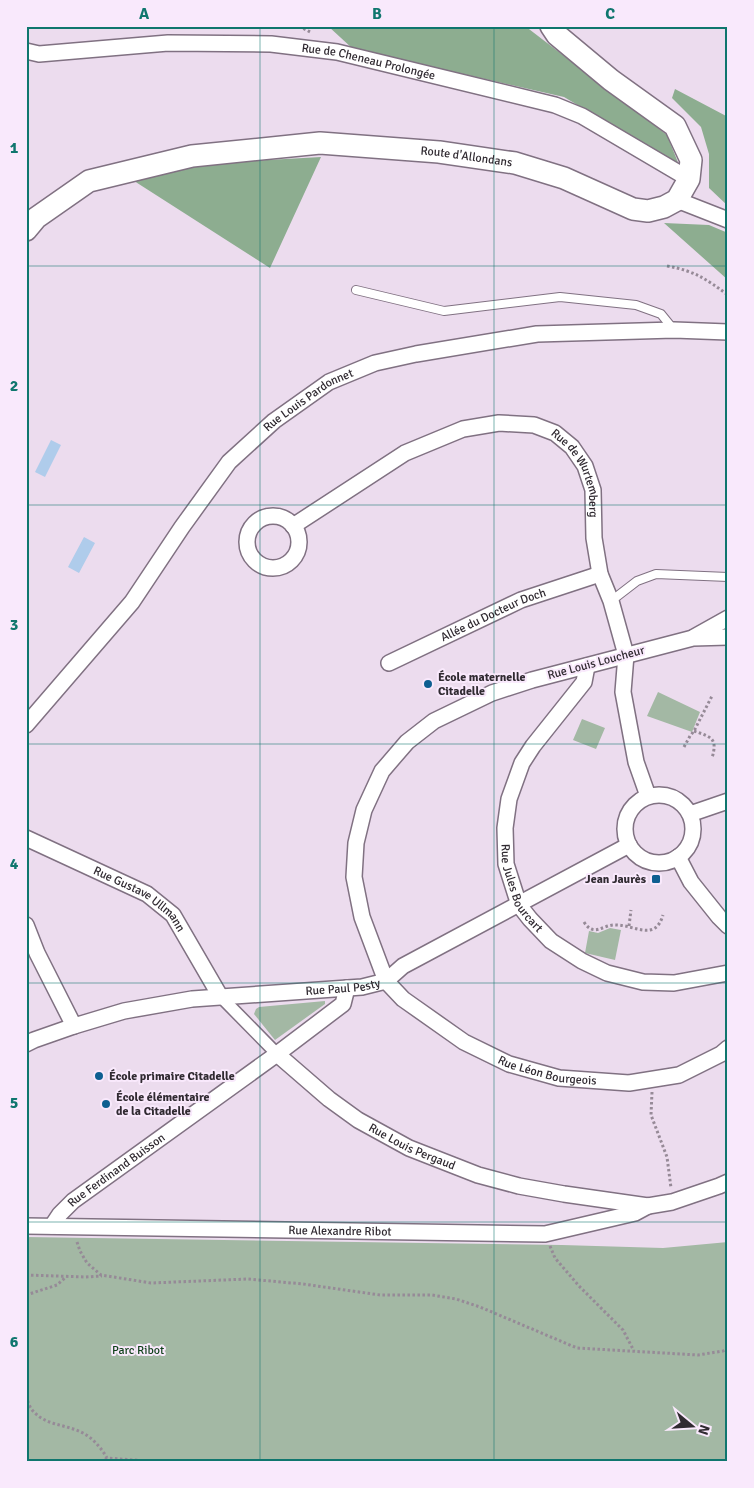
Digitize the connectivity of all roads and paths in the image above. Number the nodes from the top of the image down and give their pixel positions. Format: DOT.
graph roads {
  1 [pos="551,26"];
  2 [pos="26,51"];
  3 [pos="689,180"];
  4 [pos="677,200"];
  5 [pos="728,220"];
  6 [pos="26,230"];
  7 [pos="667,266"];
  8 [pos="356,290"];
  9 [pos="728,295"];
  10 [pos="674,330"];
  11 [pos="728,332"];
  12 [pos="293,526"];
  13 [pos="600,574"];
  14 [pos="728,577"];
  15 [pos="611,601"];
  16 [pos="728,618"];
  17 [pos="728,637"];
  18 [pos="693,638"];
  19 [pos="626,655"];
  20 [pos="389,663"];
  21 [pos="587,666"];
  22 [pos="712,696"];
  23 [pos="26,725"];
  24 [pos="694,731"];
  25 [pos="684,747"];
  26 [pos="712,758"];
  27 [pos="648,796"];
  28 [pos="728,801"];
  29 [pos="690,814"];
  30 [pos="26,838"];
  31 [pos="629,845"];
  32 [pos="678,857"];
  33 [pos="519,905"];
  34 [pos="631,910"];
  35 [pos="663,914"];
  36 [pos="584,922"];
  37 [pos="26,926"];
  38 [pos="629,926"];
  39 [pos="728,926"];
  40 [pos="728,973"];
  41 [pos="386,981"];
  42 [pos="348,988"];
  43 [pos="220,996"];
  44 [pos="74,1026"];
  45 [pos="26,1044"];
  46 [pos="728,1048"];
  47 [pos="277,1054"];
  48 [pos="653,1079"];
  49 [pos="728,1182"];
  50 [pos="672,1202"];
  51 [pos="648,1206"];
  52 [pos="26,1226"];
  53 [pos="52,1226"];
  54 [pos="72,1227"];
  55 [pos="545,1234"];
  56 [pos="26,1276"];
  57 [pos="66,1276"];
  58 [pos="103,1276"];
  59 [pos="26,1295"];
  60 [pos="728,1348"];
  61 [pos="635,1352"];
  62 [pos="26,1396"];
  63 [pos="107,1458"];
  64 [pos="101,1462"];
  65 [pos="160,1462"];
  1 -- 3 [label="main road"];
  2 -- 3 [label="street, Rue de Cheneau Prolongée"];
  3 -- 4 [label="main road"];
  4 -- 5 [label="street"];
  4 -- 6 [label="main road, Route d'Allondans"];
  7 -- 9 [label="path"];
  8 -- 10 [label="lane"];
  10 -- 11 [label="street, Rue Louis Pardonnet"];
  10 -- 23 [label="street, Rue Louis Pardonnet"];
  12 -- 13 [label="street, Rue de Wurtemberg"];
  13 -- 15 [label="street, Rue de Wurtemberg"];
  13 -- 20 [label="street, Allée du Docteur Doch"];
  14 -- 15 [label="lane"];
  15 -- 19 [label="street, Rue de Wurtemberg"];
  16 -- 18 [label="street"];
  17 -- 18 [label="street, Rue Louis Loucheur"];
  18 -- 19 [label="street, Rue Louis Loucheur"];
  19 -- 21 [label="street, Rue Louis Loucheur"];
  19 -- 27 [label="street, Rue de Wurtemberg"];
  21 -- 33 [label="street, Rue Jules Bourcart"];
  21 -- 41 [label="street, Rue Louis Loucheur"];
  22 -- 24 [label="path"];
  24 -- 25 [label="path"];
  24 -- 26 [label="path"];
  27 -- 29 [label="street"];
  27 -- 31 [label="street"];
  28 -- 29 [label="street"];
  29 -- 32 [label="street"];
  30 -- 43 [label="street, Rue Gustave Ullmann"];
  31 -- 32 [label="street"];
  31 -- 33 [label="street, Rue Paul Pesty"];
  32 -- 39 [label="street"];
  33 -- 40 [label="street, Rue Jules Bourcart"];
  33 -- 41 [label="street, Rue Paul Pesty"];
  34 -- 38 [label="path"];
  35 -- 38 [label="path"];
  36 -- 38 [label="path"];
  37 -- 44 [label="street"];
  41 -- 42 [label="street, Rue Paul Pesty"];
  41 -- 48 [label="street, Rue Léon Bourgeois"];
  42 -- 43 [label="street, Rue Paul Pesty"];
  42 -- 47 [label="street, Rue Ferdinand Buisson"];
  43 -- 44 [label="street, Rue Paul Pesty"];
  43 -- 47 [label="street, Rue Louis Pergaud"];
  44 -- 45 [label="street, Rue Paul Pesty"];
  46 -- 48 [label="street, Rue Léon Bourgeois"];
  47 -- 51 [label="street, Rue Louis Pergaud"];
  47 -- 53 [label="street, Rue Ferdinand Buisson"];
  48 -- 50 [label="path"];
  49 -- 50 [label="street"];
  50 -- 51 [label="street"];
  51 -- 55 [label="street, Rue Alexandre Ribot"];
  52 -- 53 [label="street, Rue Alexandre Ribot"];
  53 -- 54 [label="street, Rue Alexandre Ribot"];
  54 -- 55 [label="street, Rue Alexandre Ribot"];
  54 -- 58 [label="path"];
  55 -- 61 [label="path"];
  56 -- 57 [label="path"];
  57 -- 58 [label="path"];
  57 -- 59 [label="path"];
  58 -- 61 [label="path"];
  60 -- 61 [label="path"];
  62 -- 63 [label="path"];
  63 -- 64 [label="path"];
  63 -- 65 [label="path"];
}
